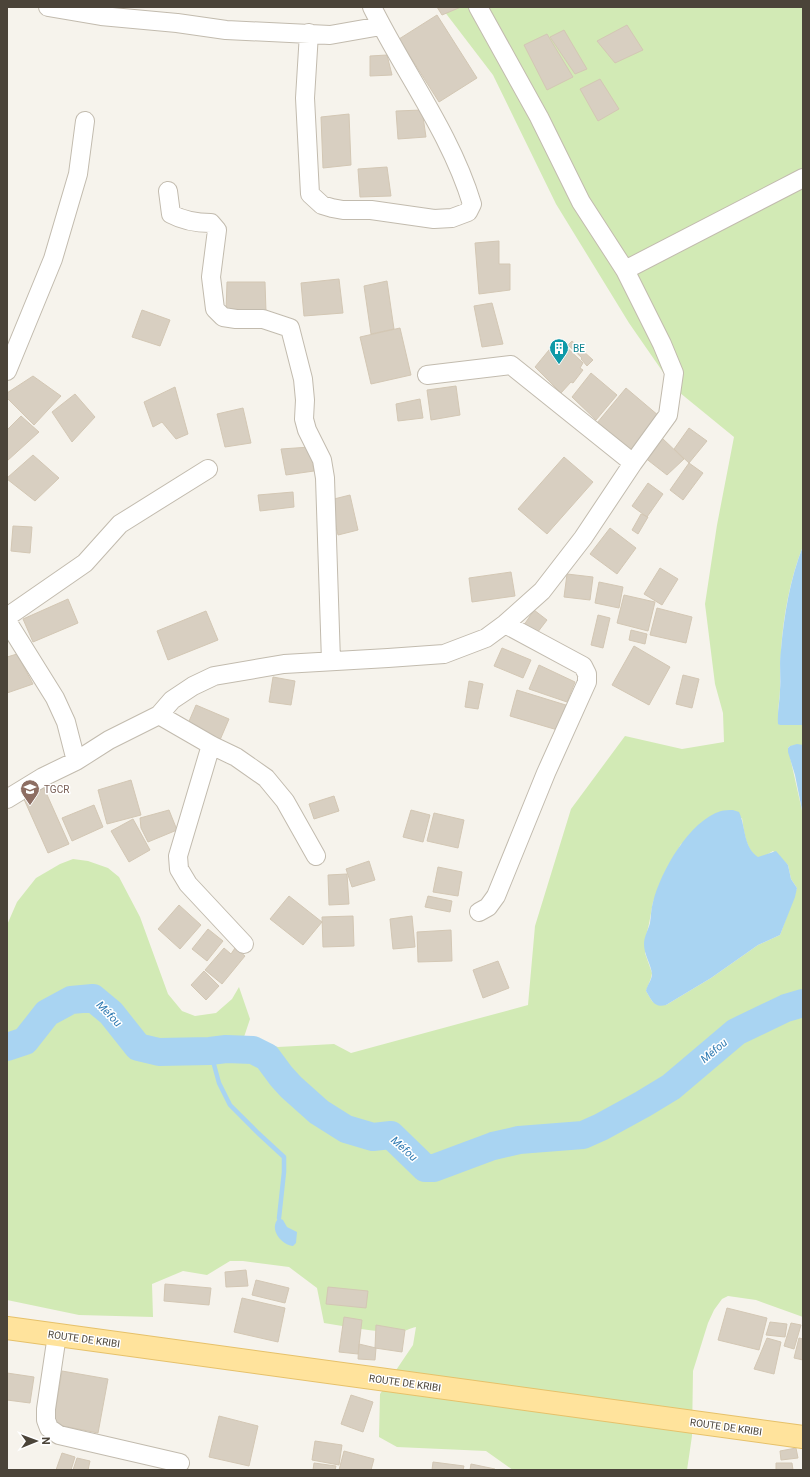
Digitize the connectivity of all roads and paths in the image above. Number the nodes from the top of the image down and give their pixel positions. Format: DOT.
graph roads {
  1 [pos="48,7"];
  2 [pos="372,7"];
  3 [pos="478,7"];
  4 [pos="381,26"];
  5 [pos="309,33"];
  6 [pos="85,121"];
  7 [pos="803,178"];
  8 [pos="168,192"];
  9 [pos="625,270"];
  10 [pos="7,371"];
  11 [pos="427,376"];
  12 [pos="633,463"];
  13 [pos="208,469"];
  14 [pos="94,562"];
  15 [pos="7,617"];
  16 [pos="7,621"];
  17 [pos="505,624"];
  18 [pos="331,660"];
  19 [pos="159,715"];
  20 [pos="211,745"];
  21 [pos="76,761"];
  22 [pos="7,799"];
  23 [pos="316,856"];
  24 [pos="479,912"];
  25 [pos="244,944"];
  26 [pos="7,1328"];
  27 [pos="57,1335"];
  28 [pos="803,1437"];
  29 [pos="180,1463"];
  1 -- 5 [label="street"];
  2 -- 4 [label="street"];
  3 -- 9 [label="street"];
  4 -- 5 [label="street"];
  4 -- 5 [label="street"];
  6 -- 10 [label="street"];
  7 -- 9 [label="street"];
  8 -- 18 [label="street"];
  9 -- 12 [label="street"];
  11 -- 12 [label="street"];
  12 -- 17 [label="street"];
  13 -- 15 [label="street"];
  14 -- 15 [label="street"];
  16 -- 21 [label="street"];
  17 -- 18 [label="street"];
  17 -- 24 [label="street"];
  18 -- 19 [label="street"];
  19 -- 20 [label="street"];
  19 -- 21 [label="street"];
  20 -- 23 [label="street"];
  20 -- 25 [label="street"];
  21 -- 22 [label="street"];
  26 -- 27 [label="main road, ROUTE DE KRIBI"];
  27 -- 28 [label="main road, ROUTE DE KRIBI"];
  27 -- 29 [label="street"];
}
